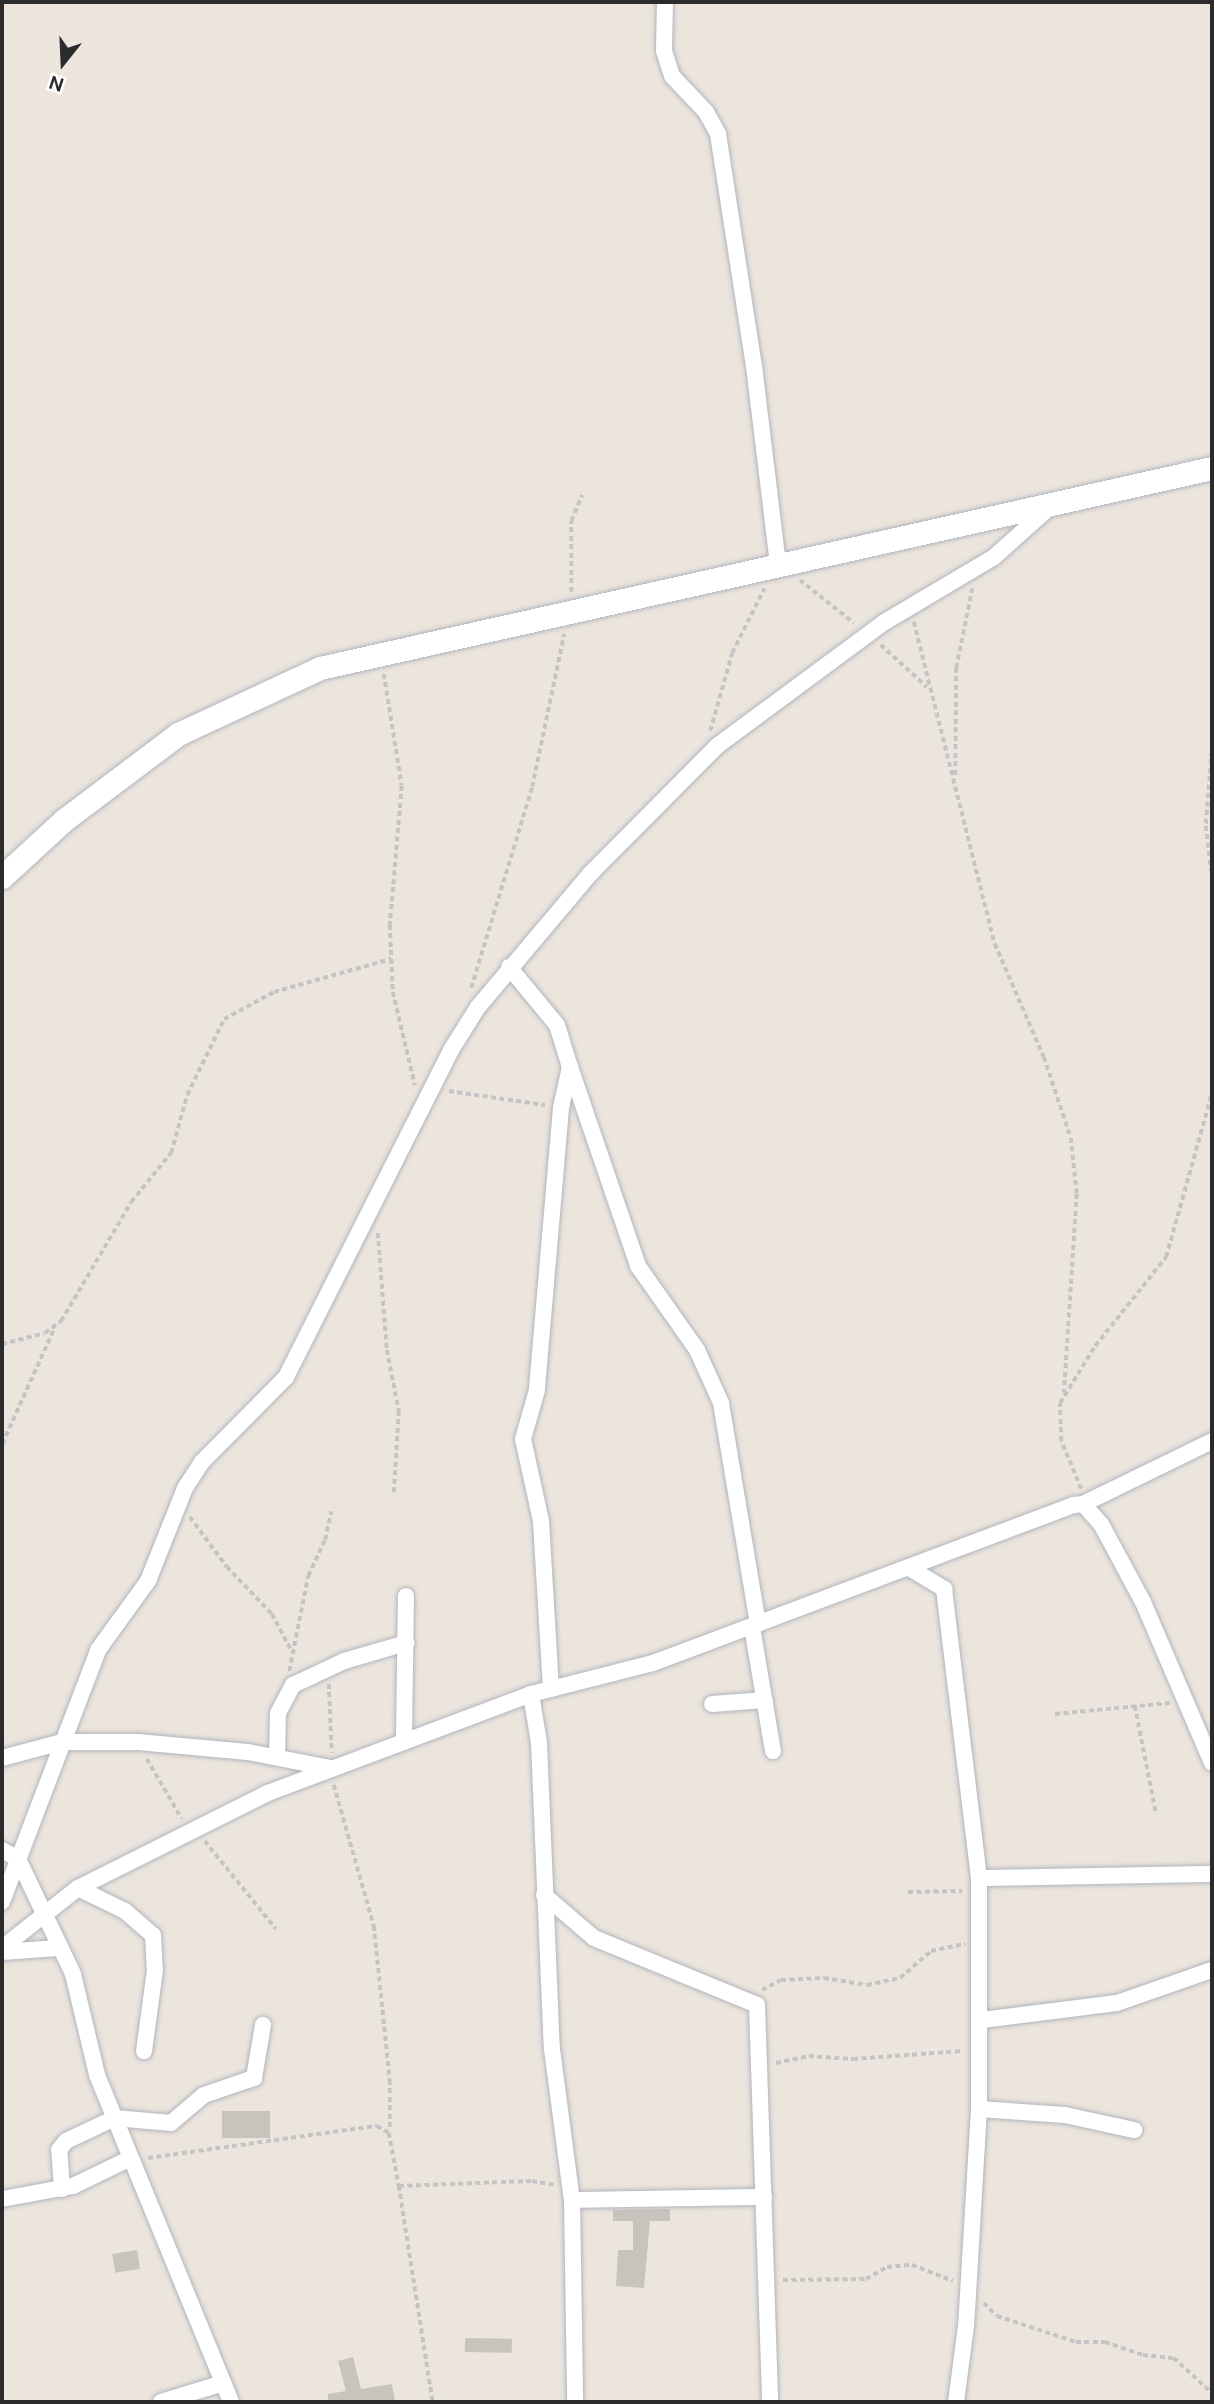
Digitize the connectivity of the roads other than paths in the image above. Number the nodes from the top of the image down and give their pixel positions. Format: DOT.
graph roads {
  1 [pos="665,2"];
  2 [pos="1212,468"];
  3 [pos="1055,502"];
  4 [pos="773,567"];
  5 [pos="2,877"];
  6 [pos="509,967"];
  7 [pos="570,1067"];
  8 [pos="1212,1441"];
  9 [pos="1085,1502"];
  10 [pos="911,1569"];
  11 [pos="406,1596"];
  12 [pos="755,1625"];
  13 [pos="406,1643"];
  14 [pos="551,1689"];
  15 [pos="531,1694"];
  16 [pos="765,1700"];
  17 [pos="712,1704"];
  18 [pos="404,1737"];
  19 [pos="62,1742"];
  20 [pos="773,1751"];
  21 [pos="1210,1754"];
  22 [pos="277,1757"];
  23 [pos="2,1758"];
  24 [pos="330,1768"];
  25 [pos="2,1850"];
  26 [pos="18,1859"];
  27 [pos="1212,1874"];
  28 [pos="979,1885"];
  29 [pos="78,1888"];
  30 [pos="544,1895"];
  31 [pos="2,1902"];
  32 [pos="44,1911"];
  33 [pos="58,1948"];
  34 [pos="2,1950"];
  35 [pos="1212,1970"];
  36 [pos="982,2021"];
  37 [pos="263,2025"];
  38 [pos="144,2051"];
  39 [pos="979,2109"];
  40 [pos="115,2118"];
  41 [pos="1134,2130"];
  42 [pos="133,2160"];
  43 [pos="62,2189"];
  44 [pos="572,2197"];
  45 [pos="764,2197"];
  46 [pos="2,2199"];
  47 [pos="223,2383"];
  48 [pos="575,2396"];
  49 [pos="161,2402"];
  50 [pos="231,2402"];
  51 [pos="561,2402"];
  52 [pos="770,2402"];
  53 [pos="956,2402"];
  1 -- 4 [label="street"];
  2 -- 3 [label="street"];
  3 -- 4 [label="street"];
  3 -- 6 [label="street"];
  4 -- 5 [label="street"];
  6 -- 7 [label="street"];
  6 -- 19 [label="street"];
  7 -- 12 [label="street"];
  7 -- 14 [label="street"];
  8 -- 9 [label="street"];
  9 -- 10 [label="street"];
  9 -- 21 [label="street"];
  10 -- 12 [label="street"];
  10 -- 28 [label="street"];
  11 -- 13 [label="street"];
  12 -- 14 [label="street"];
  12 -- 16 [label="street"];
  13 -- 18 [label="street"];
  13 -- 22 [label="street"];
  14 -- 15 [label="street"];
  15 -- 18 [label="street"];
  15 -- 30 [label="street"];
  16 -- 17 [label="street"];
  16 -- 20 [label="street"];
  18 -- 24 [label="street"];
  19 -- 22 [label="street"];
  19 -- 23 [label="street"];
  19 -- 26 [label="street"];
  22 -- 24 [label="street"];
  24 -- 29 [label="street"];
  25 -- 26 [label="street"];
  26 -- 31 [label="street"];
  26 -- 32 [label="street"];
  27 -- 28 [label="street"];
  28 -- 36 [label="street"];
  29 -- 32 [label="street"];
  29 -- 38 [label="street"];
  30 -- 44 [label="street"];
  30 -- 45 [label="street"];
  32 -- 33 [label="street"];
  32 -- 34 [label="street"];
  33 -- 34 [label="street"];
  33 -- 40 [label="street"];
  35 -- 36 [label="street"];
  36 -- 39 [label="street"];
  37 -- 40 [label="street"];
  39 -- 41 [label="street"];
  39 -- 53 [label="street"];
  40 -- 42 [label="street"];
  40 -- 43 [label="street"];
  42 -- 43 [label="street"];
  42 -- 47 [label="street"];
  43 -- 46 [label="street"];
  44 -- 45 [label="street"];
  44 -- 48 [label="street"];
  45 -- 52 [label="street"];
  47 -- 49 [label="street"];
  47 -- 50 [label="street"];
  48 -- 51 [label="street"];
}
